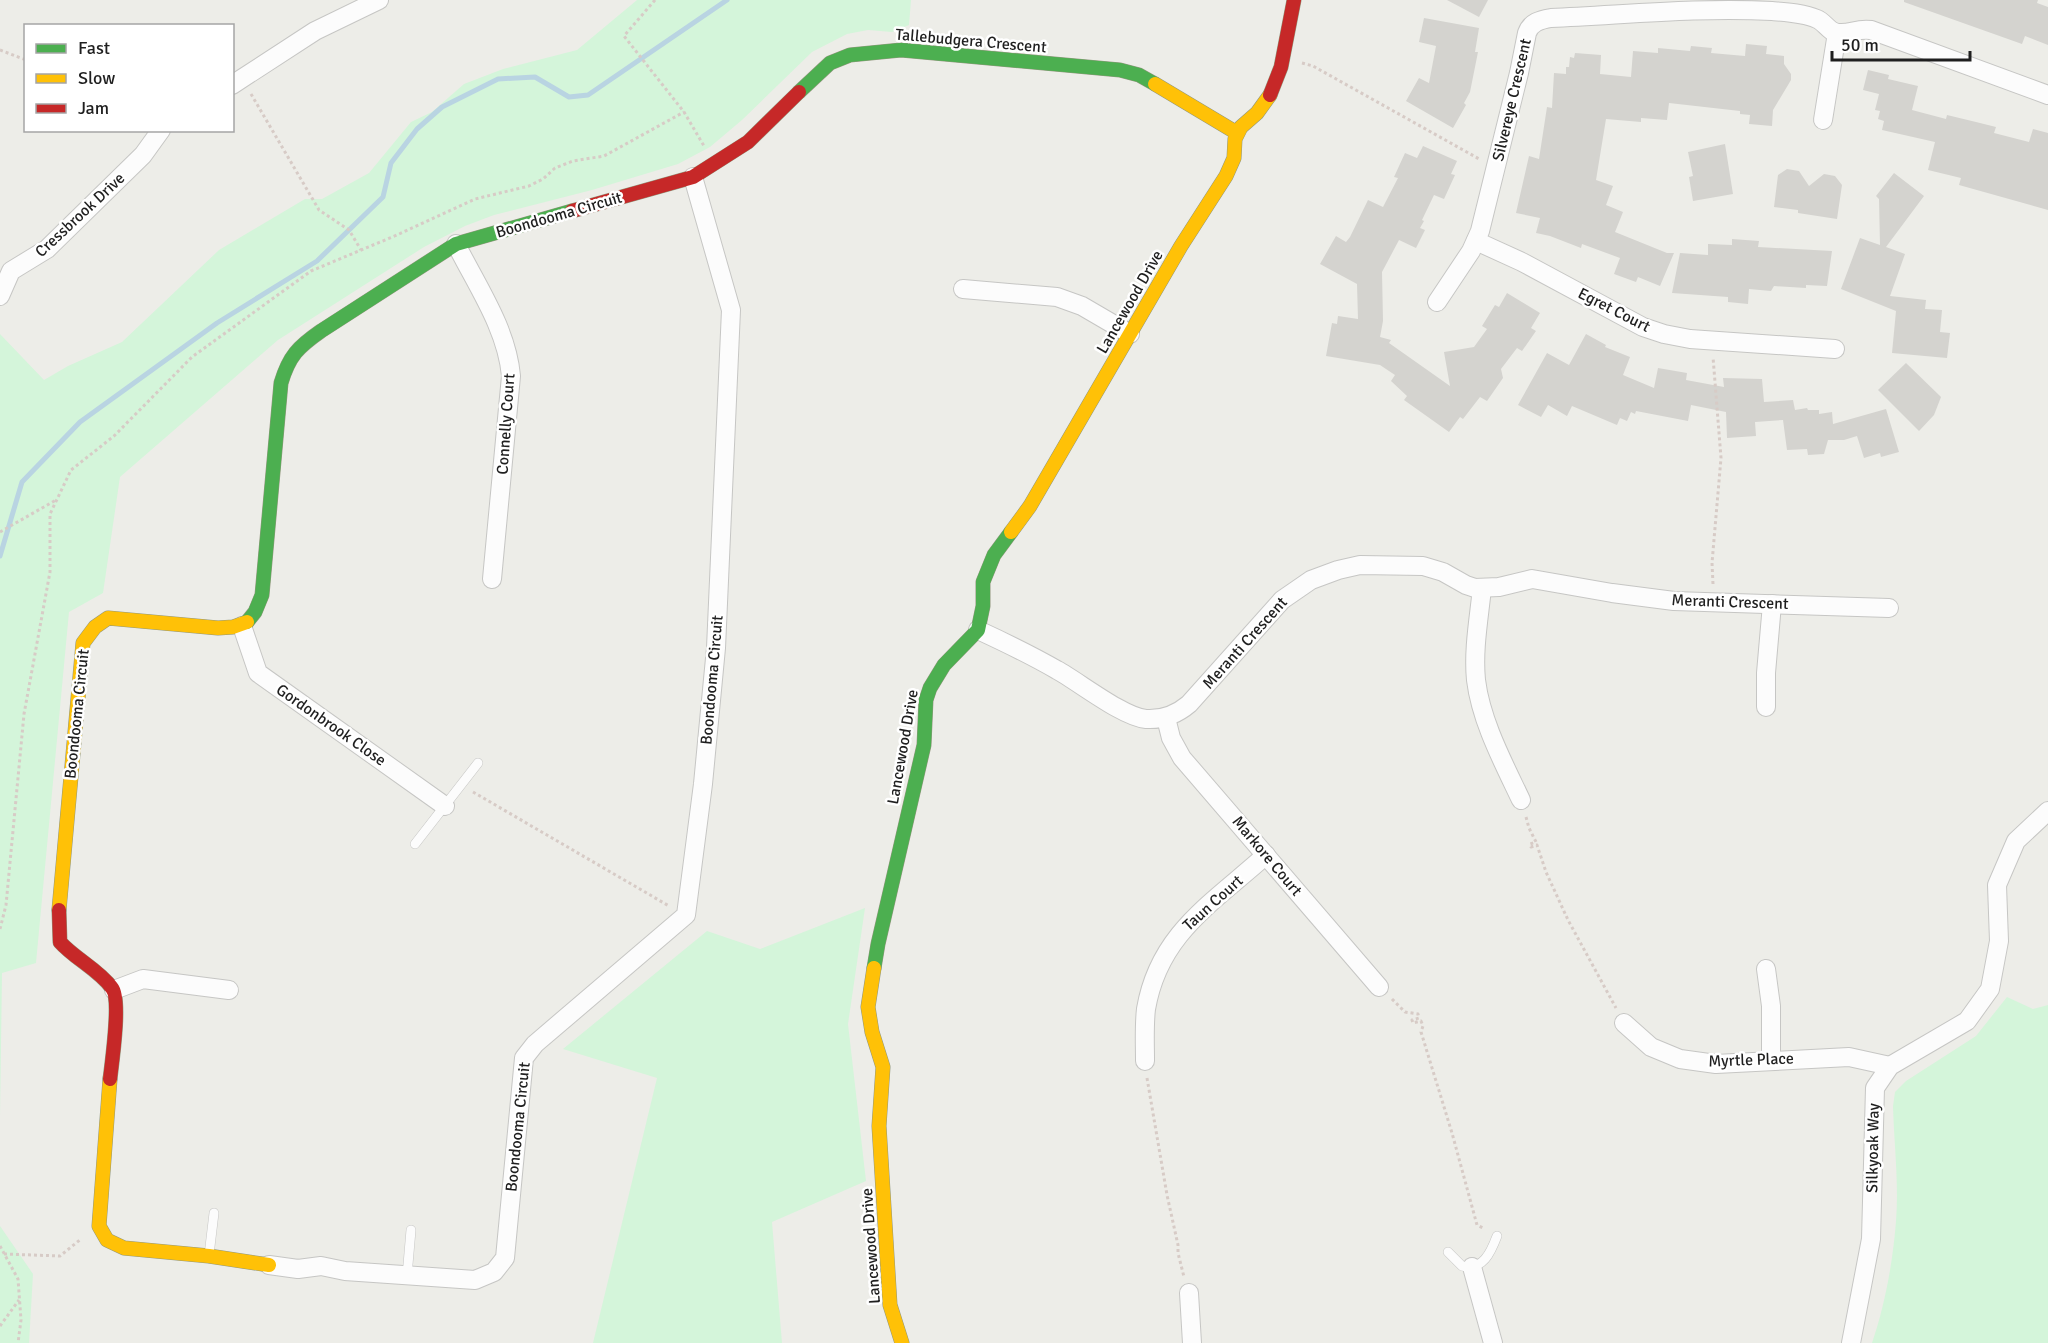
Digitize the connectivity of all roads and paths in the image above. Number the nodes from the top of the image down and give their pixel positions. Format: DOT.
graph roads {
  1 [pos="379,0"];
  2 [pos="655,0"];
  3 [pos="1294,0"];
  4 [pos="1837,33"];
  5 [pos="0,50"];
  6 [pos="1282,58"];
  7 [pos="24,59"];
  8 [pos="237,81"];
  9 [pos="2048,95"];
  10 [pos="684,112"];
  11 [pos="1823,120"];
  12 [pos="160,132"];
  13 [pos="1237,133"];
  14 [pos="714,164"];
  15 [pos="1496,166"];
  16 [pos="693,177"];
  17 [pos="1476,241"];
  18 [pos="456,244"];
  19 [pos="361,250"];
  20 [pos="5,266"];
  21 [pos="963,289"];
  22 [pos="0,296"];
  23 [pos="1437,302"];
  24 [pos="1130,334"];
  25 [pos="1714,340"];
  26 [pos="1835,349"];
  27 [pos="57,500"];
  28 [pos="0,532"];
  29 [pos="492,579"];
  30 [pos="1482,588"];
  31 [pos="1713,603"];
  32 [pos="1772,604"];
  33 [pos="1889,608"];
  34 [pos="242,626"];
  35 [pos="978,630"];
  36 [pos="1766,707"];
  37 [pos="1166,718"];
  38 [pos="478,763"];
  39 [pos="461,785"];
  40 [pos="1521,800"];
  41 [pos="444,806"];
  42 [pos="2048,811"];
  43 [pos="415,844"];
  44 [pos="1266,855"];
  45 [pos="686,915"];
  46 [pos="0,929"];
  47 [pos="1766,969"];
  48 [pos="1379,987"];
  49 [pos="114,990"];
  50 [pos="229,990"];
  51 [pos="1624,1023"];
  52 [pos="1772,1060"];
  53 [pos="1145,1061"];
  54 [pos="1890,1066"];
  55 [pos="214,1212"];
  56 [pos="99,1226"];
  57 [pos="411,1230"];
  58 [pos="1497,1236"];
  59 [pos="0,1246"];
  60 [pos="1448,1252"];
  61 [pos="4,1254"];
  62 [pos="209,1256"];
  63 [pos="269,1265"];
  64 [pos="1472,1267"];
  65 [pos="407,1276"];
  66 [pos="1189,1293"];
  67 [pos="20,1299"];
  68 [pos="0,1326"];
  69 [pos="18,1343"];
  70 [pos="902,1343"];
  71 [pos="1192,1343"];
  72 [pos="1493,1343"];
  73 [pos="1851,1343"];
  1 -- 8 [label="street"];
  2 -- 10 [label="path"];
  3 -- 6 [label="street"];
  4 -- 9 [label="street"];
  4 -- 11 [label="street"];
  4 -- 15 [label="street, Silvereye Crescent"];
  5 -- 7 [label="path"];
  6 -- 13 [label="street"];
  6 -- 15 [label="path"];
  8 -- 19 [label="path"];
  10 -- 14 [label="path"];
  10 -- 19 [label="path"];
  12 -- 20 [label="street, Cressbrook Drive"];
  13 -- 14 [label="street, Tallebudgera Crescent"];
  13 -- 24 [label="street, Lancewood Drive"];
  14 -- 16 [label="street, Tallebudgera Crescent"];
  15 -- 17 [label="street, Silvereye Crescent"];
  16 -- 18 [label="street, Boondooma Circuit"];
  16 -- 45 [label="street, Boondooma Circuit"];
  17 -- 23 [label="street, Silvereye Crescent"];
  17 -- 25 [label="street, Egret Court"];
  18 -- 29 [label="street, Connelly Court"];
  18 -- 34 [label="street, Boondooma Circuit"];
  19 -- 27 [label="path"];
  20 -- 22 [label="street, Cressbrook Drive"];
  21 -- 24 [label="street"];
  24 -- 35 [label="street, Lancewood Drive"];
  25 -- 26 [label="street, Egret Court"];
  25 -- 31 [label="path"];
  27 -- 28 [label="path"];
  27 -- 46 [label="path"];
  30 -- 31 [label="street, Meranti Crescent"];
  30 -- 37 [label="street, Meranti Crescent"];
  30 -- 40 [label="street"];
  31 -- 32 [label="street, Meranti Crescent"];
  32 -- 33 [label="street, Meranti Crescent"];
  32 -- 36 [label="street"];
  34 -- 41 [label="street, Gordonbrook Close"];
  34 -- 49 [label="street, Boondooma Circuit"];
  35 -- 37 [label="street"];
  35 -- 70 [label="street, Lancewood Drive"];
  37 -- 44 [label="street, Markore Court"];
  38 -- 39 [label="lane"];
  39 -- 41 [label="lane"];
  39 -- 45 [label="path"];
  40 -- 51 [label="path"];
  41 -- 43 [label="lane"];
  42 -- 54 [label="street, Silkyoak Way"];
  44 -- 48 [label="street, Markore Court"];
  44 -- 53 [label="street, Taun Court"];
  45 -- 65 [label="street, Boondooma Circuit"];
  47 -- 52 [label="street"];
  48 -- 58 [label="path"];
  49 -- 50 [label="street"];
  49 -- 56 [label="street"];
  51 -- 52 [label="street, Myrtle Place"];
  52 -- 54 [label="street, Myrtle Place"];
  53 -- 66 [label="path"];
  54 -- 73 [label="street, Silkyoak Way"];
  55 -- 62 [label="lane"];
  56 -- 61 [label="path"];
  56 -- 62 [label="street, Boondooma Circuit"];
  57 -- 65 [label="lane"];
  58 -- 64 [label="lane"];
  59 -- 61 [label="path"];
  60 -- 64 [label="lane"];
  61 -- 67 [label="path"];
  62 -- 63 [label="street, Boondooma Circuit"];
  63 -- 65 [label="street, Boondooma Circuit"];
  64 -- 72 [label="street"];
  66 -- 71 [label="street"];
  67 -- 68 [label="path"];
  67 -- 69 [label="path"];
}
